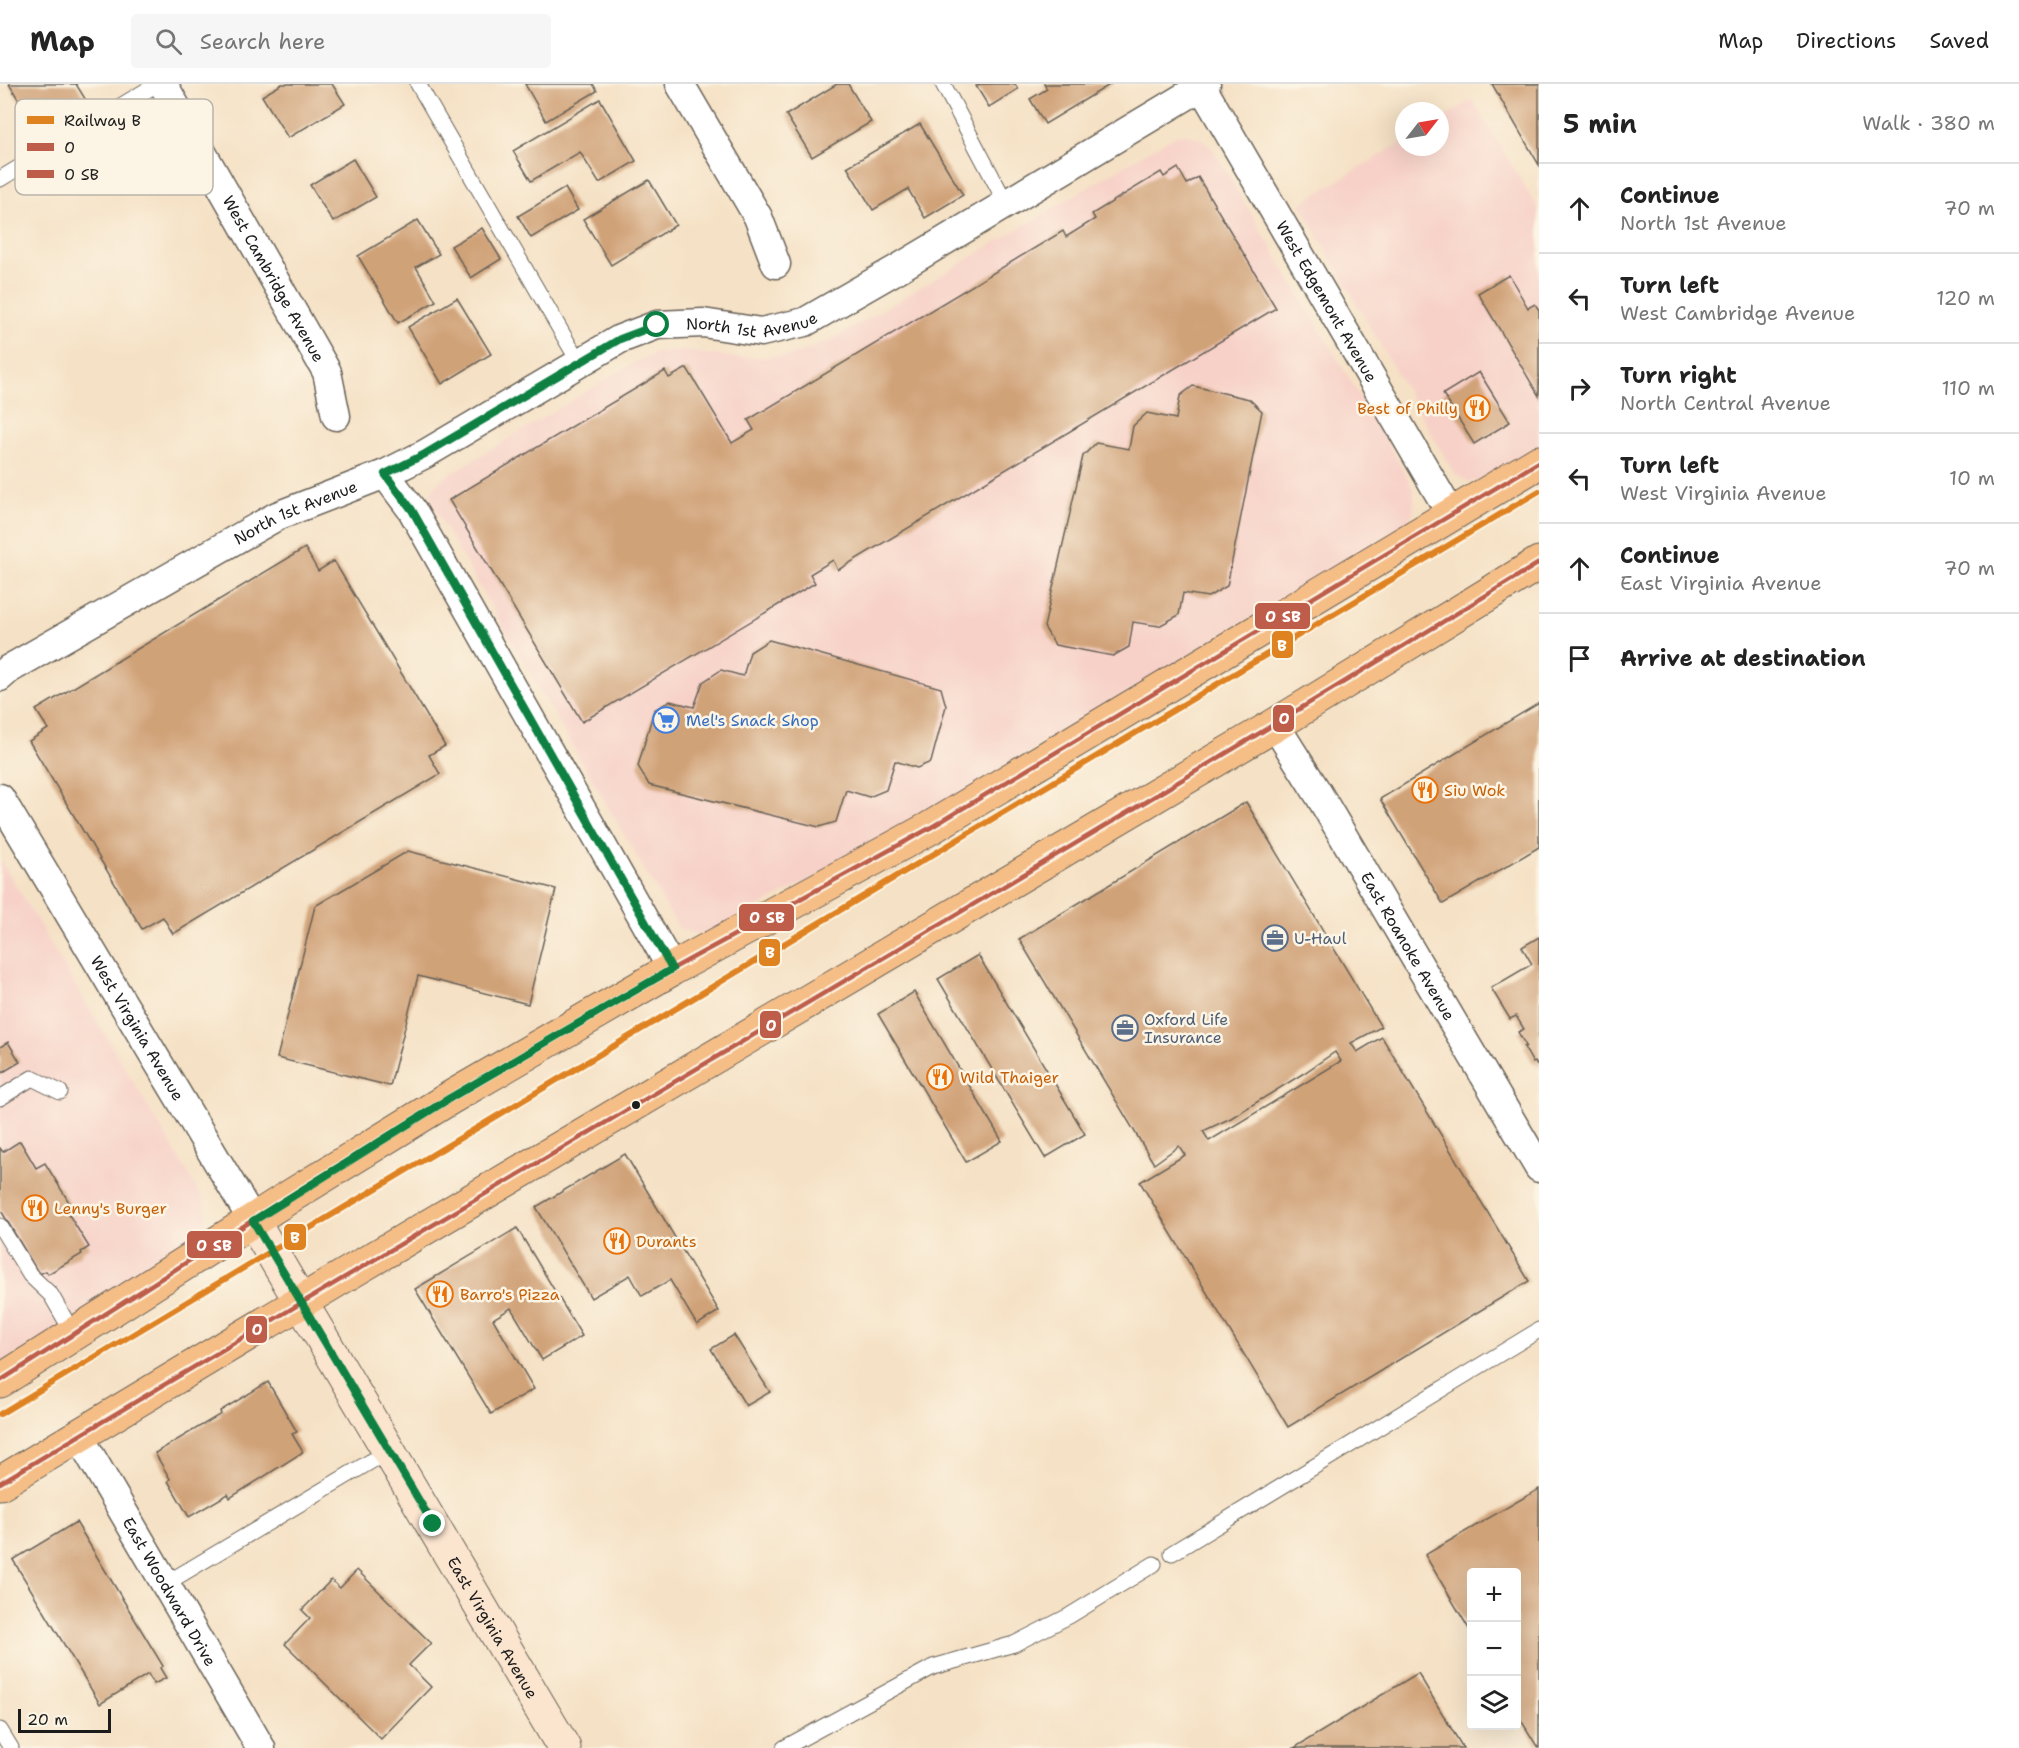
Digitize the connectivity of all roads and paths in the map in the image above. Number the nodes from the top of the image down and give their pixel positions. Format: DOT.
graph roads {
  1 [pos="158,84"];
  2 [pos="163,84"];
  3 [pos="418,84"];
  4 [pos="681,84"];
  5 [pos="943,84"];
  6 [pos="1204,85"];
  7 [pos="133,99"];
  8 [pos="172,99"];
  9 [pos="15,170"];
  10 [pos="213,172"];
  11 [pos="0,179"];
  12 [pos="1006,203"];
  13 [pos="776,264"];
  14 [pos="580,364"];
  15 [pos="336,416"];
  16 [pos="1539,462"];
  17 [pos="385,474"];
  18 [pos="1450,514"];
  19 [pos="1539,563"];
  20 [pos="0,677"];
  21 [pos="1275,725"];
  22 [pos="0,798"];
  23 [pos="672,969"];
  24 [pos="60,1092"];
  25 [pos="0,1098"];
  26 [pos="1539,1168"];
  27 [pos="253,1221"];
  28 [pos="0,1226"];
  29 [pos="277,1260"];
  30 [pos="302,1301"];
  31 [pos="1539,1330"];
  32 [pos="74,1335"];
  33 [pos="0,1381"];
  34 [pos="79,1436"];
  35 [pos="390,1450"];
  36 [pos="0,1483"];
  37 [pos="1172,1552"];
  38 [pos="1154,1564"];
  39 [pos="165,1584"];
  40 [pos="0,1730"];
  41 [pos="11,1748"];
  42 [pos="261,1748"];
  43 [pos="564,1748"];
  44 [pos="784,1748"];
  1 -- 7 [label="lane"];
  2 -- 8 [label="street, West Cambridge Avenue"];
  3 -- 14 [label="lane"];
  4 -- 13 [label="street"];
  5 -- 12 [label="lane"];
  6 -- 12 [label="street, North 1st Avenue"];
  6 -- 18 [label="street, West Edgemont Avenue"];
  9 -- 11 [label="lane"];
  10 -- 15 [label="street, West Cambridge Avenue"];
  12 -- 14 [label="street, North 1st Avenue"];
  14 -- 17 [label="street, North 1st Avenue"];
  16 -- 18 [label="main road"];
  17 -- 20 [label="street, North 1st Avenue"];
  17 -- 23 [label="street"];
  18 -- 23 [label="main road"];
  19 -- 21 [label="main road"];
  21 -- 26 [label="street, East Roanoke Avenue"];
  21 -- 30 [label="main road"];
  22 -- 27 [label="street, West Virginia Avenue"];
  23 -- 27 [label="main road"];
  24 -- 25 [label="lane"];
  27 -- 29 [label="street, West Virginia Avenue"];
  27 -- 32 [label="main road"];
  28 -- 32 [label="lane"];
  29 -- 30 [label="street, East Virginia Avenue"];
  30 -- 34 [label="main road"];
  30 -- 35 [label="street, East Virginia Avenue"];
  31 -- 37 [label="lane"];
  32 -- 33 [label="main road"];
  34 -- 36 [label="main road"];
  34 -- 39 [label="street, East Woodward Drive"];
  35 -- 39 [label="lane"];
  35 -- 43 [label="street, East Virginia Avenue"];
  38 -- 44 [label="lane"];
  39 -- 42 [label="street, East Woodward Drive"];
  40 -- 41 [label="lane"];
}
